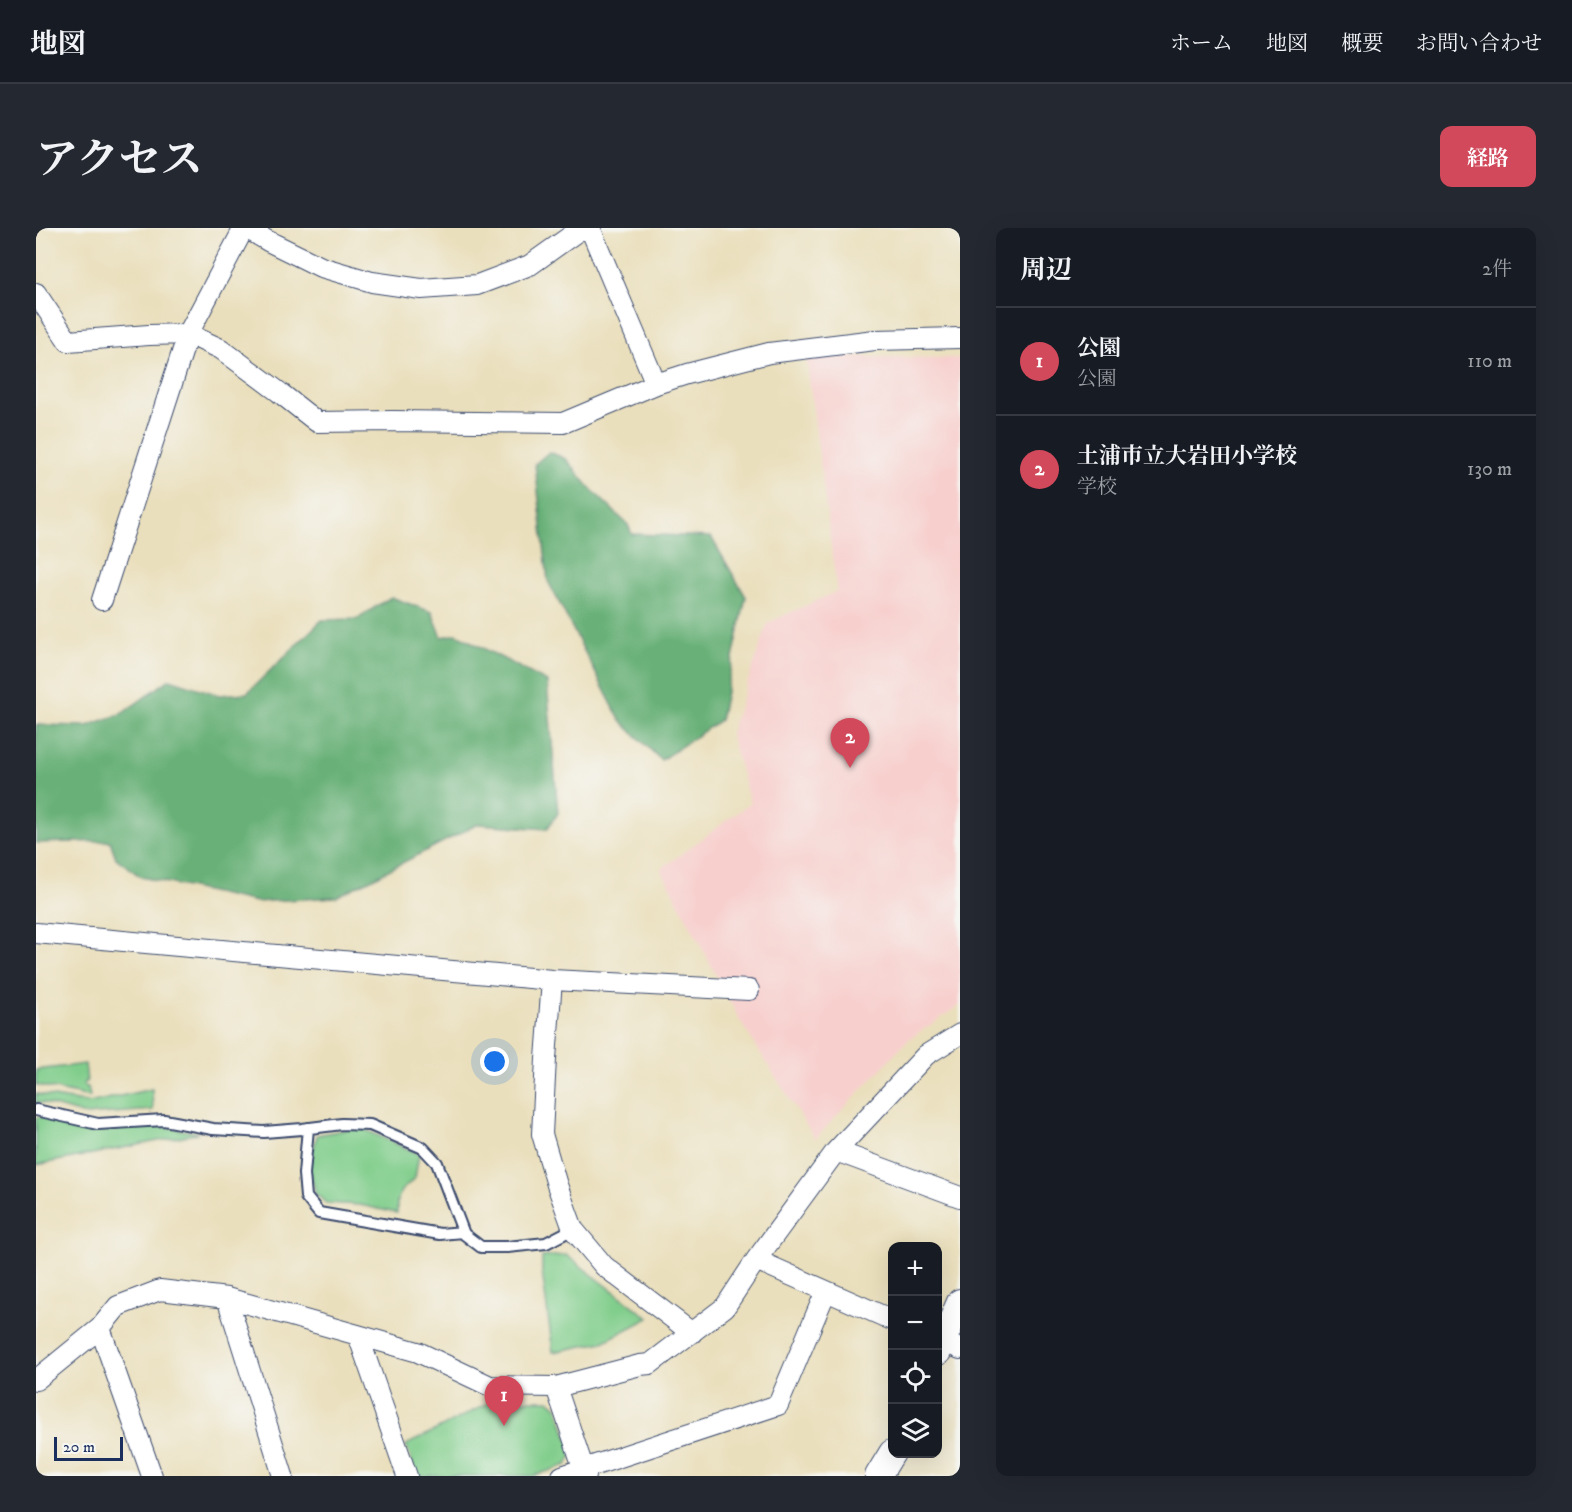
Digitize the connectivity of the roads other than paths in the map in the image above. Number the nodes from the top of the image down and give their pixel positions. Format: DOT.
graph roads {
  1 [pos="245,228"];
  2 [pos="582,228"];
  3 [pos="590,228"];
  4 [pos="36,293"];
  5 [pos="188,334"];
  6 [pos="960,338"];
  7 [pos="656,384"];
  8 [pos="102,600"];
  9 [pos="36,933"];
  10 [pos="552,980"];
  11 [pos="749,990"];
  12 [pos="960,1034"];
  13 [pos="36,1110"];
  14 [pos="308,1128"];
  15 [pos="836,1150"];
  16 [pos="960,1197"];
  17 [pos="573,1229"];
  18 [pos="463,1232"];
  19 [pos="756,1260"];
  20 [pos="826,1291"];
  21 [pos="227,1298"];
  22 [pos="960,1302"];
  23 [pos="888,1318"];
  24 [pos="100,1328"];
  25 [pos="692,1333"];
  26 [pos="358,1335"];
  27 [pos="944,1346"];
  28 [pos="36,1380"];
  29 [pos="556,1387"];
  30 [pos="889,1458"];
  31 [pos="585,1472"];
  32 [pos="152,1476"];
  33 [pos="283,1476"];
  34 [pos="407,1476"];
  35 [pos="562,1476"];
  36 [pos="878,1476"];
  1 -- 2 [label="street"];
  1 -- 5 [label="street"];
  3 -- 7 [label="street"];
  4 -- 5 [label="street"];
  5 -- 7 [label="street"];
  5 -- 8 [label="street"];
  6 -- 7 [label="street"];
  9 -- 10 [label="street"];
  10 -- 11 [label="street"];
  10 -- 17 [label="street"];
  12 -- 15 [label="street"];
  13 -- 14 [label="lane"];
  14 -- 18 [label="lane"];
  14 -- 18 [label="lane"];
  15 -- 16 [label="street"];
  15 -- 19 [label="street"];
  17 -- 18 [label="lane"];
  17 -- 25 [label="street"];
  19 -- 20 [label="street"];
  19 -- 25 [label="street"];
  20 -- 23 [label="street"];
  20 -- 31 [label="street"];
  21 -- 24 [label="street"];
  21 -- 26 [label="street"];
  21 -- 33 [label="street"];
  22 -- 27 [label="street"];
  24 -- 28 [label="street"];
  24 -- 32 [label="street"];
  25 -- 29 [label="street"];
  26 -- 29 [label="street"];
  26 -- 34 [label="street"];
  29 -- 31 [label="street"];
  30 -- 36 [label="street"];
  31 -- 35 [label="street"];
}
